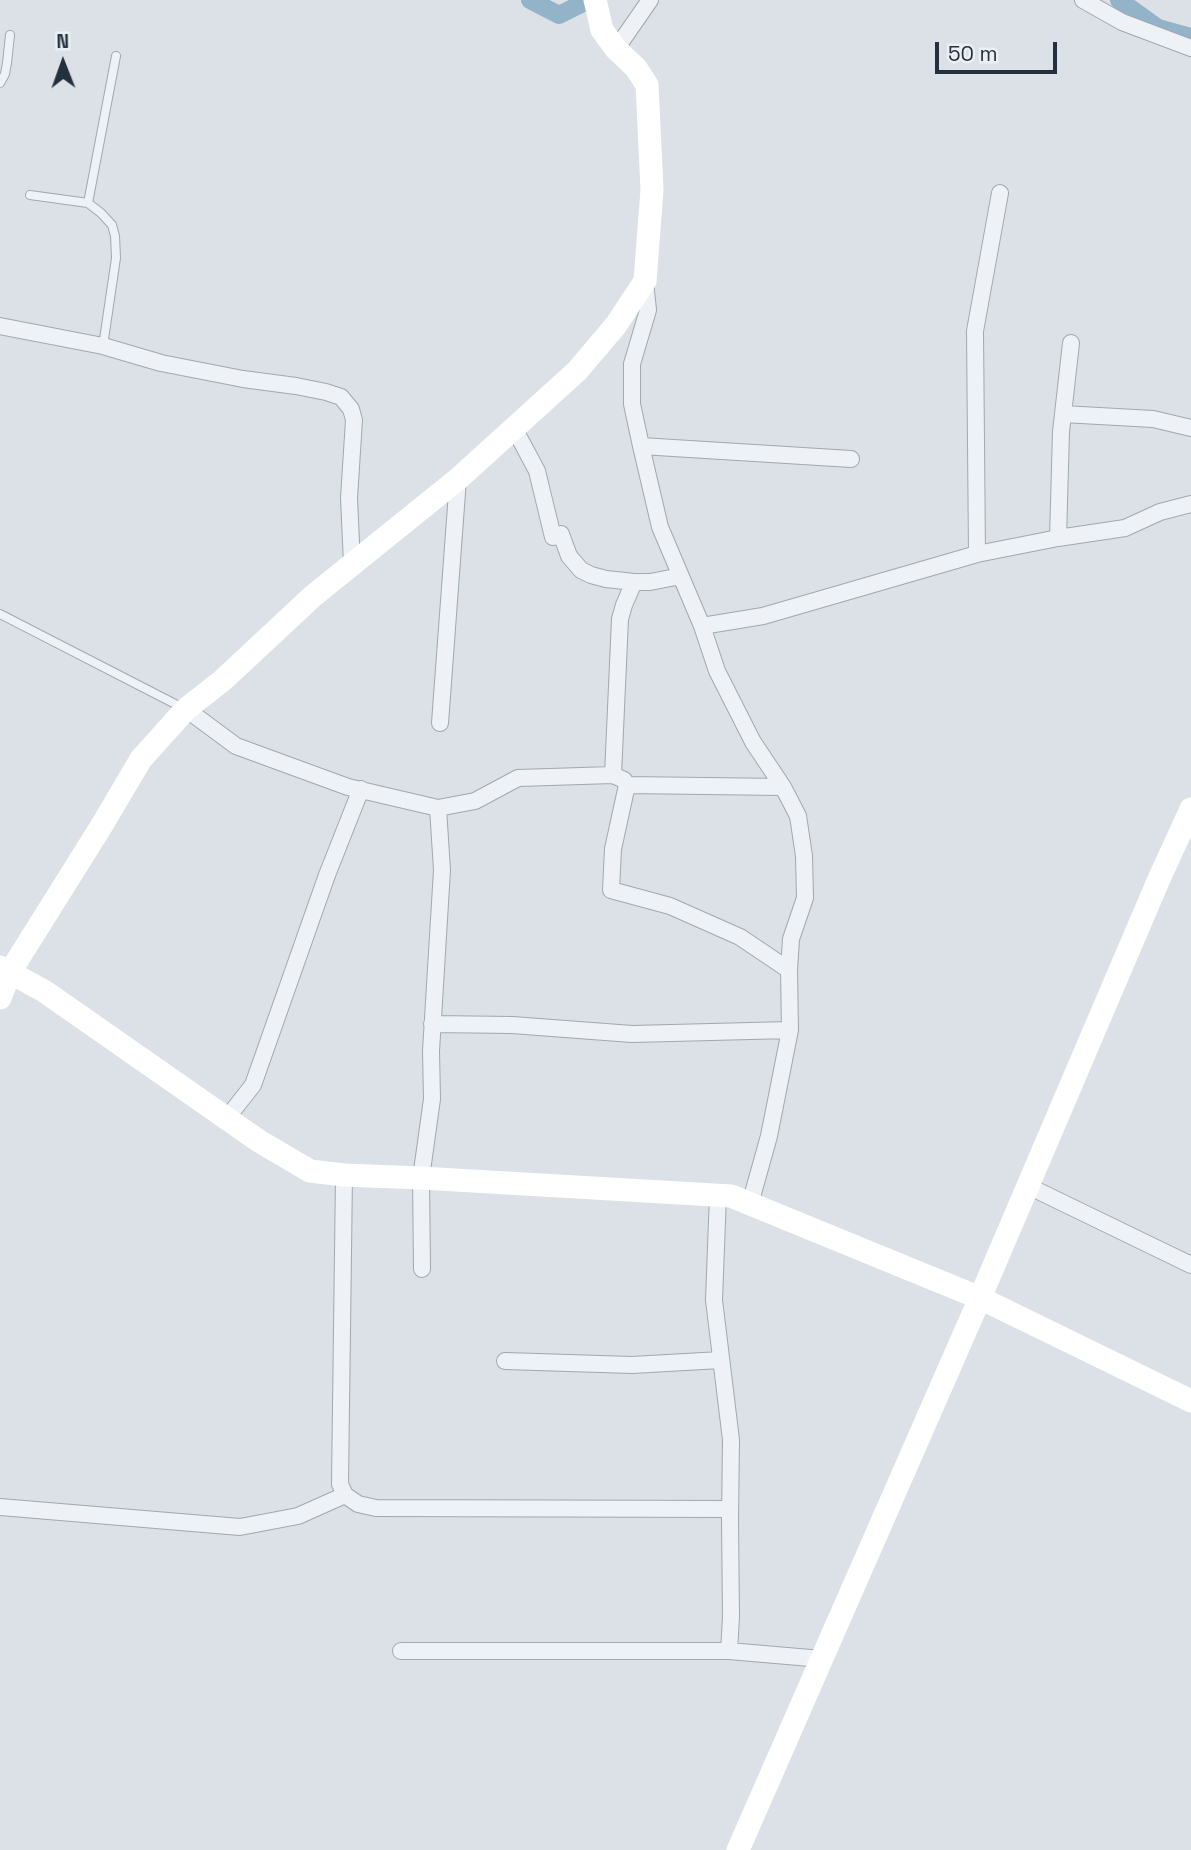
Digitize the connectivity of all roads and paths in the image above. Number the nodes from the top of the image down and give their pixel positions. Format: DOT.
graph roads {
  1 [pos="594,0"];
  2 [pos="650,0"];
  3 [pos="1083,0"];
  4 [pos="10,35"];
  5 [pos="1191,48"];
  6 [pos="616,49"];
  7 [pos="116,56"];
  8 [pos="0,83"];
  9 [pos="1000,193"];
  10 [pos="30,195"];
  11 [pos="88,203"];
  12 [pos="645,281"];
  13 [pos="0,326"];
  14 [pos="1071,343"];
  15 [pos="103,346"];
  16 [pos="1063,414"];
  17 [pos="514,428"];
  18 [pos="1191,428"];
  19 [pos="640,446"];
  20 [pos="851,459"];
  21 [pos="458,479"];
  22 [pos="1191,504"];
  23 [pos="1058,538"];
  24 [pos="977,554"];
  25 [pos="352,564"];
  26 [pos="681,576"];
  27 [pos="634,582"];
  28 [pos="0,614"];
  29 [pos="702,626"];
  30 [pos="186,709"];
  31 [pos="440,723"];
  32 [pos="613,775"];
  33 [pos="627,785"];
  34 [pos="783,787"];
  35 [pos="361,789"];
  36 [pos="438,808"];
  37 [pos="1191,809"];
  38 [pos="5,969"];
  39 [pos="789,970"];
  40 [pos="0,998"];
  41 [pos="432,1024"];
  42 [pos="790,1030"];
  43 [pos="227,1118"];
  44 [pos="344,1175"];
  45 [pos="421,1178"];
  46 [pos="1028,1186"];
  47 [pos="718,1195"];
  48 [pos="750,1204"];
  49 [pos="1191,1265"];
  50 [pos="422,1269"];
  51 [pos="980,1298"];
  52 [pos="721,1360"];
  53 [pos="505,1361"];
  54 [pos="1191,1401"];
  55 [pos="345,1495"];
  56 [pos="0,1507"];
  57 [pos="730,1509"];
  58 [pos="401,1651"];
  59 [pos="729,1651"];
  60 [pos="822,1659"];
  61 [pos="738,1850"];
  1 -- 6 [label="street"];
  2 -- 6 [label="street"];
  3 -- 5 [label="street"];
  4 -- 8 [label="lane"];
  6 -- 12 [label="street"];
  7 -- 11 [label="lane"];
  9 -- 24 [label="street"];
  10 -- 11 [label="lane"];
  11 -- 15 [label="lane"];
  12 -- 17 [label="street"];
  12 -- 19 [label="street"];
  13 -- 15 [label="street"];
  14 -- 16 [label="street"];
  15 -- 25 [label="street"];
  16 -- 18 [label="street"];
  16 -- 23 [label="street"];
  17 -- 21 [label="street"];
  17 -- 27 [label="street"];
  19 -- 20 [label="street"];
  19 -- 26 [label="street"];
  21 -- 25 [label="street"];
  21 -- 31 [label="street"];
  22 -- 23 [label="street"];
  23 -- 24 [label="street"];
  24 -- 29 [label="street"];
  25 -- 30 [label="street"];
  26 -- 27 [label="street"];
  26 -- 29 [label="street"];
  27 -- 32 [label="street"];
  28 -- 30 [label="lane"];
  29 -- 34 [label="street"];
  30 -- 35 [label="street"];
  30 -- 38 [label="street"];
  32 -- 33 [label="street"];
  32 -- 36 [label="street"];
  33 -- 34 [label="street"];
  33 -- 39 [label="street"];
  34 -- 39 [label="street"];
  35 -- 36 [label="street"];
  35 -- 43 [label="street"];
  36 -- 41 [label="street"];
  37 -- 46 [label="street"];
  38 -- 40 [label="street"];
  38 -- 43 [label="street"];
  39 -- 42 [label="street"];
  41 -- 42 [label="street"];
  41 -- 45 [label="street"];
  42 -- 48 [label="street"];
  43 -- 44 [label="street"];
  44 -- 45 [label="street"];
  44 -- 55 [label="street"];
  45 -- 47 [label="street"];
  45 -- 50 [label="street"];
  46 -- 49 [label="street"];
  46 -- 51 [label="street"];
  47 -- 48 [label="street"];
  47 -- 52 [label="street"];
  48 -- 51 [label="street"];
  51 -- 54 [label="street"];
  51 -- 60 [label="street"];
  52 -- 53 [label="street"];
  52 -- 57 [label="street"];
  55 -- 56 [label="street"];
  55 -- 57 [label="street"];
  57 -- 59 [label="street"];
  58 -- 59 [label="street"];
  59 -- 60 [label="street"];
  60 -- 61 [label="street"];
}
